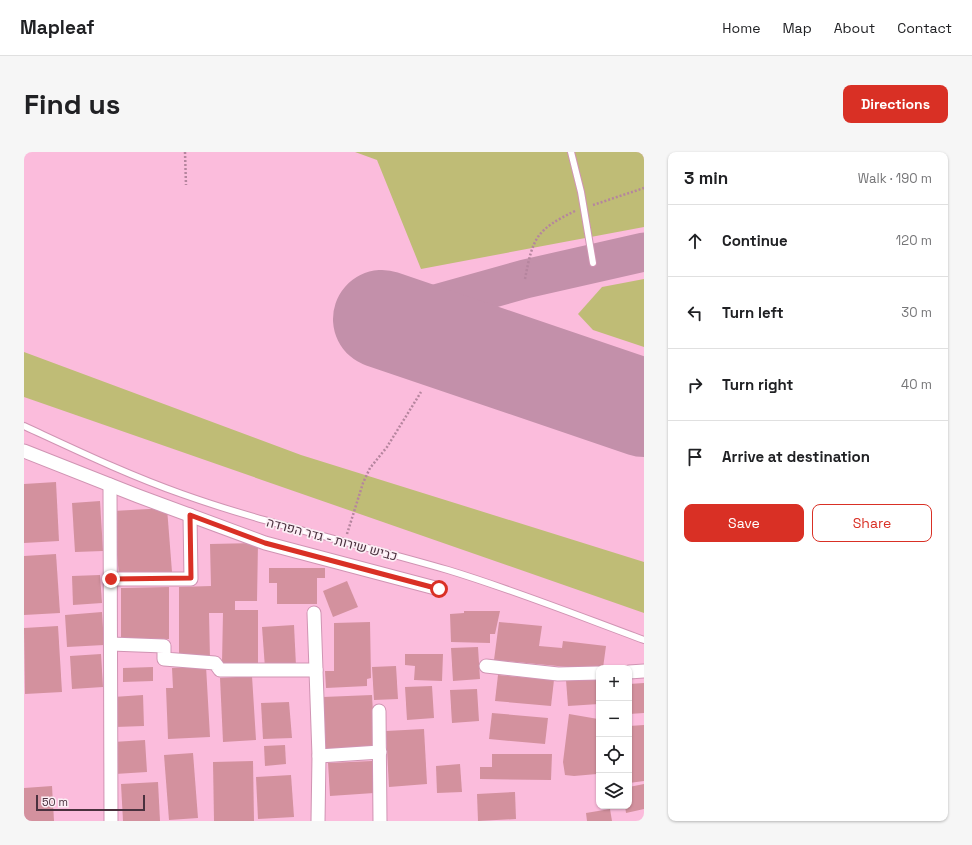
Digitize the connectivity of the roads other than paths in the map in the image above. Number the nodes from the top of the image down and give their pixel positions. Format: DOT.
graph roads {
  1 [pos="572,152"];
  2 [pos="593,263"];
  3 [pos="24,426"];
  4 [pos="24,451"];
  5 [pos="110,485"];
  6 [pos="190,515"];
  7 [pos="111,579"];
  8 [pos="439,589"];
  9 [pos="314,613"];
  10 [pos="644,640"];
  11 [pos="111,644"];
  12 [pos="486,666"];
  13 [pos="316,670"];
  14 [pos="644,671"];
  15 [pos="632,672"];
  16 [pos="596,673"];
  17 [pos="379,712"];
  18 [pos="380,752"];
  19 [pos="319,756"];
  20 [pos="111,821"];
  21 [pos="318,821"];
  22 [pos="380,821"];
  1 -- 2 [label="lane"];
  3 -- 10 [label="lane, כביש שירות - גדר הפרדה"];
  4 -- 5 [label="street"];
  5 -- 6 [label="street"];
  5 -- 7 [label="street"];
  6 -- 7 [label="street"];
  6 -- 8 [label="street"];
  7 -- 11 [label="street"];
  9 -- 13 [label="street"];
  11 -- 13 [label="street"];
  11 -- 20 [label="street"];
  12 -- 16 [label="street"];
  13 -- 19 [label="street"];
  14 -- 15 [label="street"];
  17 -- 18 [label="street"];
  18 -- 19 [label="street"];
  18 -- 22 [label="street"];
  19 -- 21 [label="street"];
}
